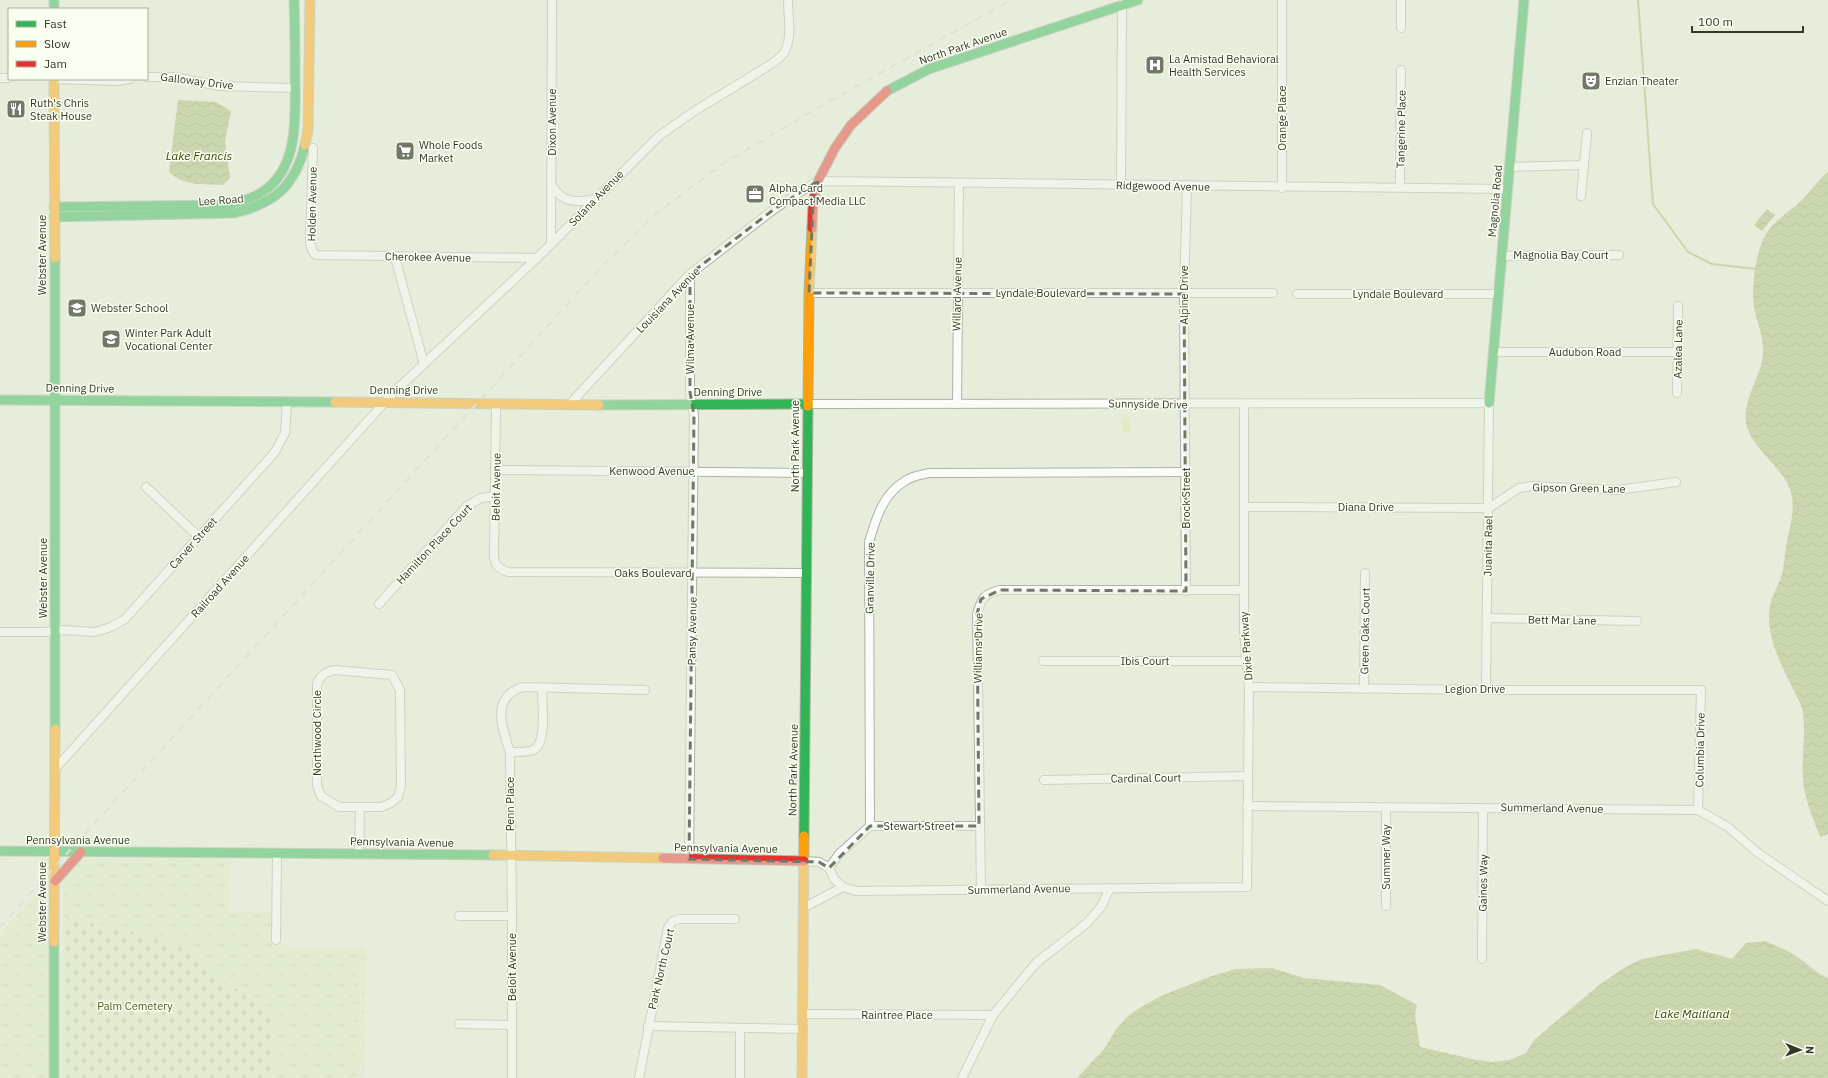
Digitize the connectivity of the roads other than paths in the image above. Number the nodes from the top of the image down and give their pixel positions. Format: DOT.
graph roads {
  1 [pos="294,0"];
  2 [pos="310,0"];
  3 [pos="552,0"];
  4 [pos="788,0"];
  5 [pos="1138,0"];
  6 [pos="1282,0"];
  7 [pos="1401,0"];
  8 [pos="1524,0"];
  9 [pos="1125,2"];
  10 [pos="1401,28"];
  11 [pos="1401,70"];
  12 [pos="148,77"];
  13 [pos="53,80"];
  14 [pos="86,80"];
  15 [pos="124,80"];
  16 [pos="295,88"];
  17 [pos="294,129"];
  18 [pos="308,129"];
  19 [pos="1587,133"];
  20 [pos="313,148"];
  21 [pos="1584,166"];
  22 [pos="1510,167"];
  23 [pos="818,181"];
  24 [pos="959,184"];
  25 [pos="551,185"];
  26 [pos="1121,185"];
  27 [pos="1187,186"];
  28 [pos="1282,188"];
  29 [pos="1400,188"];
  30 [pos="1507,189"];
  31 [pos="1581,196"];
  32 [pos="595,200"];
  33 [pos="180,210"];
  34 [pos="54,212"];
  35 [pos="551,244"];
  36 [pos="1619,255"];
  37 [pos="319,256"];
  38 [pos="1502,256"];
  39 [pos="394,257"];
  40 [pos="537,258"];
  41 [pos="690,274"];
  42 [pos="809,293"];
  43 [pos="957,293"];
  44 [pos="1184,294"];
  45 [pos="1273,294"];
  46 [pos="1297,294"];
  47 [pos="1499,294"];
  48 [pos="1678,306"];
  49 [pos="1493,352"];
  50 [pos="1678,352"];
  51 [pos="424,364"];
  52 [pos="1677,393"];
  53 [pos="0,400"];
  54 [pos="55,400"];
  55 [pos="287,402"];
  56 [pos="385,402"];
  57 [pos="496,403"];
  58 [pos="1489,403"];
  59 [pos="692,404"];
  60 [pos="808,404"];
  61 [pos="957,404"];
  62 [pos="1185,404"];
  63 [pos="569,405"];
  64 [pos="1244,405"];
  65 [pos="496,470"];
  66 [pos="693,472"];
  67 [pos="1186,472"];
  68 [pos="807,473"];
  69 [pos="1676,482"];
  70 [pos="146,487"];
  71 [pos="496,496"];
  72 [pos="1244,507"];
  73 [pos="1489,508"];
  74 [pos="199,537"];
  75 [pos="500,569"];
  76 [pos="692,573"];
  77 [pos="807,573"];
  78 [pos="1365,573"];
  79 [pos="1243,590"];
  80 [pos="1186,591"];
  81 [pos="379,604"];
  82 [pos="1487,618"];
  83 [pos="1637,621"];
  84 [pos="55,631"];
  85 [pos="0,632"];
  86 [pos="1043,660"];
  87 [pos="1246,661"];
  88 [pos="1249,687"];
  89 [pos="542,688"];
  90 [pos="1364,689"];
  91 [pos="645,690"];
  92 [pos="1486,690"];
  93 [pos="1701,690"];
  94 [pos="510,752"];
  95 [pos="55,770"];
  96 [pos="1247,776"];
  97 [pos="1044,780"];
  98 [pos="1247,806"];
  99 [pos="360,807"];
  100 [pos="1386,807"];
  101 [pos="1484,808"];
  102 [pos="1698,810"];
  103 [pos="870,826"];
  104 [pos="979,826"];
  105 [pos="0,851"];
  106 [pos="55,851"];
  107 [pos="81,852"];
  108 [pos="277,853"];
  109 [pos="359,854"];
  110 [pos="511,855"];
  111 [pos="689,859"];
  112 [pos="804,861"];
  113 [pos="829,868"];
  114 [pos="55,881"];
  115 [pos="843,887"];
  116 [pos="1247,887"];
  117 [pos="1110,888"];
  118 [pos="981,889"];
  119 [pos="1828,901"];
  120 [pos="1386,906"];
  121 [pos="803,908"];
  122 [pos="459,916"];
  123 [pos="512,916"];
  124 [pos="735,919"];
  125 [pos="276,940"];
  126 [pos="1482,959"];
  127 [pos="802,1014"];
  128 [pos="993,1015"];
  129 [pos="459,1024"];
  130 [pos="512,1025"];
  131 [pos="648,1026"];
  132 [pos="740,1028"];
  133 [pos="802,1029"];
  134 [pos="54,1078"];
  135 [pos="512,1078"];
  136 [pos="639,1078"];
  137 [pos="740,1078"];
  138 [pos="802,1078"];
  139 [pos="962,1078"];
  1 -- 16 [label="street, Lee Road"];
  2 -- 18 [label="street, Lee Road"];
  3 -- 25 [label="street, Dixon Avenue"];
  4 -- 32 [label="street, Solana Avenue"];
  5 -- 9 [label="street, North Park Avenue"];
  6 -- 28 [label="street, Orange Place"];
  7 -- 10 [label="street"];
  8 -- 22 [label="street, Magnolia Road"];
  9 -- 23 [label="street, North Park Avenue"];
  9 -- 26 [label="street"];
  11 -- 29 [label="street, Tangerine Place"];
  12 -- 16 [label="street, Galloway Drive"];
  13 -- 34 [label="street, Webster Avenue"];
  14 -- 15 [label="street"];
  16 -- 17 [label="street, Lee Road"];
  17 -- 18 [label="street"];
  17 -- 33 [label="street, Lee Road"];
  18 -- 33 [label="street, Lee Road"];
  19 -- 21 [label="street"];
  20 -- 37 [label="street, Holden Avenue"];
  21 -- 22 [label="street"];
  21 -- 31 [label="street"];
  22 -- 30 [label="street, Magnolia Road"];
  23 -- 24 [label="street, Ridgewood Avenue"];
  23 -- 41 [label="street, Louisiana Avenue"];
  23 -- 42 [label="street, North Park Avenue"];
  24 -- 26 [label="street, Ridgewood Avenue"];
  24 -- 43 [label="street, Willard Avenue"];
  25 -- 32 [label="street"];
  25 -- 35 [label="street, Dixon Avenue"];
  26 -- 27 [label="street, Ridgewood Avenue"];
  27 -- 28 [label="street, Ridgewood Avenue"];
  27 -- 44 [label="street, Alpine Drive"];
  28 -- 29 [label="street, Ridgewood Avenue"];
  29 -- 30 [label="street, Ridgewood Avenue"];
  30 -- 38 [label="street, Magnolia Road"];
  32 -- 35 [label="street, Solana Avenue"];
  33 -- 34 [label="street, Lee Road"];
  34 -- 54 [label="street, Webster Avenue"];
  35 -- 40 [label="street, Solana Avenue"];
  36 -- 38 [label="street, Magnolia Bay Court"];
  37 -- 39 [label="street, Cherokee Avenue"];
  38 -- 47 [label="street, Magnolia Road"];
  39 -- 40 [label="street, Cherokee Avenue"];
  39 -- 51 [label="street"];
  40 -- 51 [label="street, Solana Avenue"];
  41 -- 59 [label="street, Wilma Avenue"];
  41 -- 63 [label="street, Louisiana Avenue"];
  42 -- 43 [label="street, Lyndale Boulevard"];
  42 -- 60 [label="street, North Park Avenue"];
  43 -- 44 [label="street, Lyndale Boulevard"];
  43 -- 61 [label="street, Willard Avenue"];
  44 -- 45 [label="street, Lyndale Boulevard"];
  44 -- 62 [label="street, Alpine Drive"];
  46 -- 47 [label="street, Lyndale Boulevard"];
  47 -- 49 [label="street, Magnolia Road"];
  48 -- 50 [label="street, Azalea Lane"];
  49 -- 50 [label="street, Audubon Road"];
  49 -- 58 [label="street, Magnolia Road"];
  50 -- 52 [label="street, Azalea Lane"];
  51 -- 56 [label="street, Solana Avenue"];
  53 -- 54 [label="street, Denning Drive"];
  54 -- 55 [label="street, Denning Drive"];
  54 -- 84 [label="street, Webster Avenue"];
  55 -- 56 [label="street, Denning Drive"];
  55 -- 74 [label="street, Carver Street"];
  56 -- 57 [label="street, Denning Drive"];
  56 -- 95 [label="street, Railroad Avenue"];
  57 -- 63 [label="street, Denning Drive"];
  57 -- 65 [label="street, Beloit Avenue"];
  58 -- 64 [label="street, Sunnyside Drive"];
  58 -- 73 [label="street, Juanita Rael"];
  59 -- 60 [label="street, Denning Drive"];
  59 -- 63 [label="street, Denning Drive"];
  59 -- 66 [label="street, Pansy Avenue"];
  60 -- 61 [label="street, Sunnyside Drive"];
  60 -- 68 [label="street, North Park Avenue"];
  61 -- 62 [label="street, Sunnyside Drive"];
  62 -- 64 [label="street, Sunnyside Drive"];
  62 -- 67 [label="street, Brock Street"];
  64 -- 72 [label="street, Dixie Parkway"];
  65 -- 66 [label="street, Kenwood Avenue"];
  65 -- 71 [label="street, Beloit Avenue"];
  66 -- 68 [label="street, Kenwood Avenue"];
  66 -- 76 [label="street, Pansy Avenue"];
  67 -- 80 [label="street, Brock Street"];
  67 -- 103 [label="street, Granville Drive"];
  68 -- 77 [label="street, North Park Avenue"];
  69 -- 73 [label="street, Gipson Green Lane"];
  70 -- 74 [label="street"];
  71 -- 75 [label="street, Beloit Avenue"];
  71 -- 81 [label="street, Hamilton Place Court"];
  72 -- 73 [label="street, Diana Drive"];
  72 -- 79 [label="street, Dixie Parkway"];
  73 -- 82 [label="street, Juanita Rael"];
  74 -- 84 [label="street, Carver Street"];
  75 -- 76 [label="street, Oaks Boulevard"];
  76 -- 77 [label="street, Oaks Boulevard"];
  76 -- 111 [label="street, Pansy Avenue"];
  77 -- 112 [label="street, North Park Avenue"];
  78 -- 90 [label="street, Green Oaks Court"];
  79 -- 80 [label="street, Williams Drive"];
  79 -- 87 [label="street, Dixie Parkway"];
  80 -- 104 [label="street, Williams Drive"];
  82 -- 83 [label="street, Bett Mar Lane"];
  82 -- 92 [label="street, Juanita Rael"];
  84 -- 85 [label="street, Carver Street"];
  84 -- 95 [label="street, Webster Avenue"];
  86 -- 87 [label="street, Ibis Court"];
  87 -- 88 [label="street, Dixie Parkway"];
  88 -- 90 [label="street, Legion Drive"];
  88 -- 96 [label="street, Dixie Parkway"];
  89 -- 91 [label="street, Penn Place"];
  89 -- 94 [label="street"];
  89 -- 94 [label="street, Penn Place"];
  90 -- 92 [label="street, Legion Drive"];
  92 -- 93 [label="street, Legion Drive"];
  93 -- 102 [label="street, Columbia Drive"];
  94 -- 110 [label="street, Penn Place"];
  95 -- 106 [label="street, Webster Avenue"];
  96 -- 97 [label="street, Cardinal Court"];
  96 -- 98 [label="street, Dixie Parkway"];
  98 -- 100 [label="street, Summerland Avenue"];
  98 -- 116 [label="street, Dixie Parkway"];
  99 -- 99 [label="street, Northwood Circle"];
  99 -- 109 [label="street"];
  100 -- 101 [label="street, Summerland Avenue"];
  100 -- 120 [label="street, Summer Way"];
  101 -- 102 [label="street, Summerland Avenue"];
  101 -- 126 [label="street, Gaines Way"];
  102 -- 119 [label="street, Summerland Avenue"];
  103 -- 104 [label="street, Stewart Street"];
  103 -- 113 [label="street, Stewart Street"];
  104 -- 118 [label="street, Williams Drive"];
  105 -- 106 [label="street, Pennsylvania Avenue"];
  106 -- 107 [label="street, Pennsylvania Avenue"];
  106 -- 114 [label="street, Webster Avenue"];
  107 -- 108 [label="street, Pennsylvania Avenue"];
  107 -- 114 [label="street"];
  108 -- 109 [label="street, Pennsylvania Avenue"];
  108 -- 125 [label="street"];
  109 -- 110 [label="street, Pennsylvania Avenue"];
  110 -- 111 [label="street, Pennsylvania Avenue"];
  110 -- 123 [label="street, Beloit Avenue"];
  111 -- 112 [label="street, Pennsylvania Avenue"];
  112 -- 113 [label="street"];
  112 -- 121 [label="street, North Park Avenue"];
  113 -- 115 [label="street"];
  114 -- 134 [label="street, Webster Avenue"];
  115 -- 118 [label="street, Summerland Avenue"];
  115 -- 121 [label="street"];
  116 -- 117 [label="street, Summerland Avenue"];
  117 -- 118 [label="street, Summerland Avenue"];
  117 -- 128 [label="street"];
  121 -- 127 [label="street, North Park Avenue"];
  122 -- 123 [label="street"];
  123 -- 130 [label="street, Beloit Avenue"];
  124 -- 131 [label="street, Park North Court"];
  127 -- 128 [label="street, Raintree Place"];
  127 -- 133 [label="street, North Park Avenue"];
  128 -- 139 [label="street"];
  129 -- 130 [label="street"];
  130 -- 135 [label="street, Beloit Avenue"];
  131 -- 132 [label="street"];
  131 -- 136 [label="street, Park North Court"];
  132 -- 133 [label="street"];
  132 -- 137 [label="street"];
  133 -- 138 [label="street, North Park Avenue"];
}
